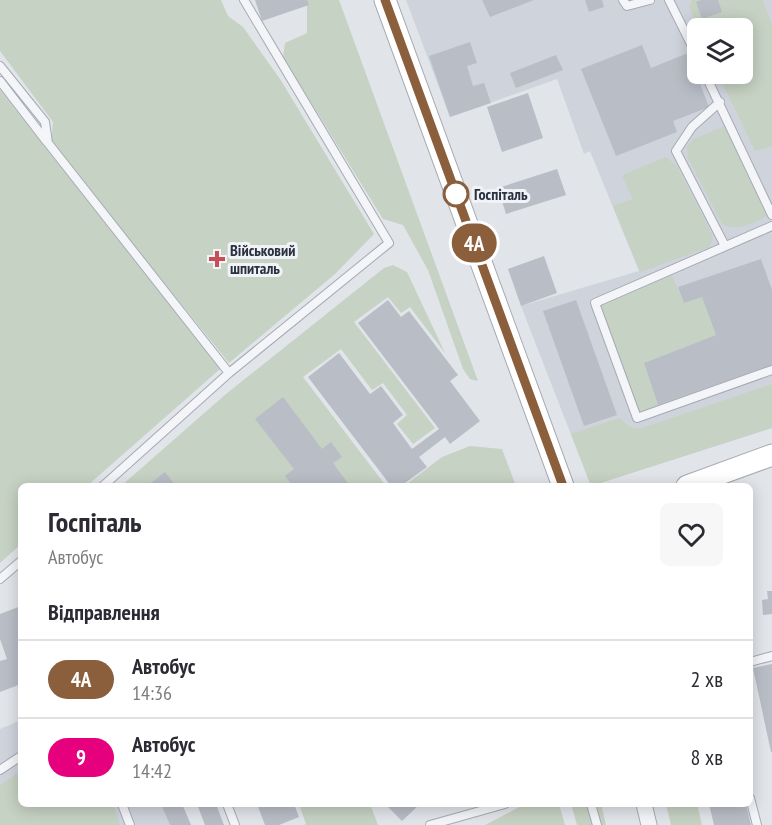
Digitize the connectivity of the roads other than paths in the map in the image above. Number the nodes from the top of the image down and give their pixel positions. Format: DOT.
graph roads {
  1 [pos="244,0"];
  2 [pos="385,0"];
  3 [pos="623,0"];
  4 [pos="650,0"];
  5 [pos="669,0"];
  6 [pos="687,36"];
  7 [pos="0,66"];
  8 [pos="0,81"];
  9 [pos="710,84"];
  10 [pos="720,102"];
  11 [pos="48,143"];
  12 [pos="772,215"];
  13 [pos="772,226"];
  14 [pos="725,246"];
  15 [pos="772,370"];
  16 [pos="230,373"];
  17 [pos="772,455"];
  18 [pos="106,483"];
  19 [pos="562,483"];
  20 [pos="695,483"];
  21 [pos="18,564"];
  22 [pos="0,579"];
  23 [pos="772,656"];
  24 [pos="753,661"];
  25 [pos="18,758"];
  26 [pos="0,770"];
  27 [pos="123,807"];
  28 [pos="228,807"];
  29 [pos="494,807"];
  30 [pos="592,807"];
  31 [pos="645,807"];
  32 [pos="752,807"];
  33 [pos="130,825"];
  34 [pos="235,825"];
  35 [pos="430,825"];
  36 [pos="597,825"];
  37 [pos="649,825"];
  38 [pos="757,825"];
  1 -- 16 [label="lane"];
  2 -- 19 [label="street"];
  3 -- 4 [label="lane"];
  5 -- 6 [label="lane"];
  7 -- 11 [label="lane"];
  8 -- 11 [label="lane"];
  9 -- 10 [label="lane"];
  10 -- 12 [label="lane"];
  10 -- 14 [label="lane"];
  11 -- 16 [label="lane"];
  13 -- 14 [label="lane"];
  14 -- 15 [label="lane"];
  16 -- 18 [label="lane"];
  17 -- 20 [label="street"];
  21 -- 22 [label="lane"];
  23 -- 24 [label="lane"];
  25 -- 26 [label="lane"];
  27 -- 33 [label="lane"];
  28 -- 34 [label="lane"];
  29 -- 35 [label="lane"];
  30 -- 36 [label="lane"];
  31 -- 37 [label="street"];
  32 -- 38 [label="lane"];
}
